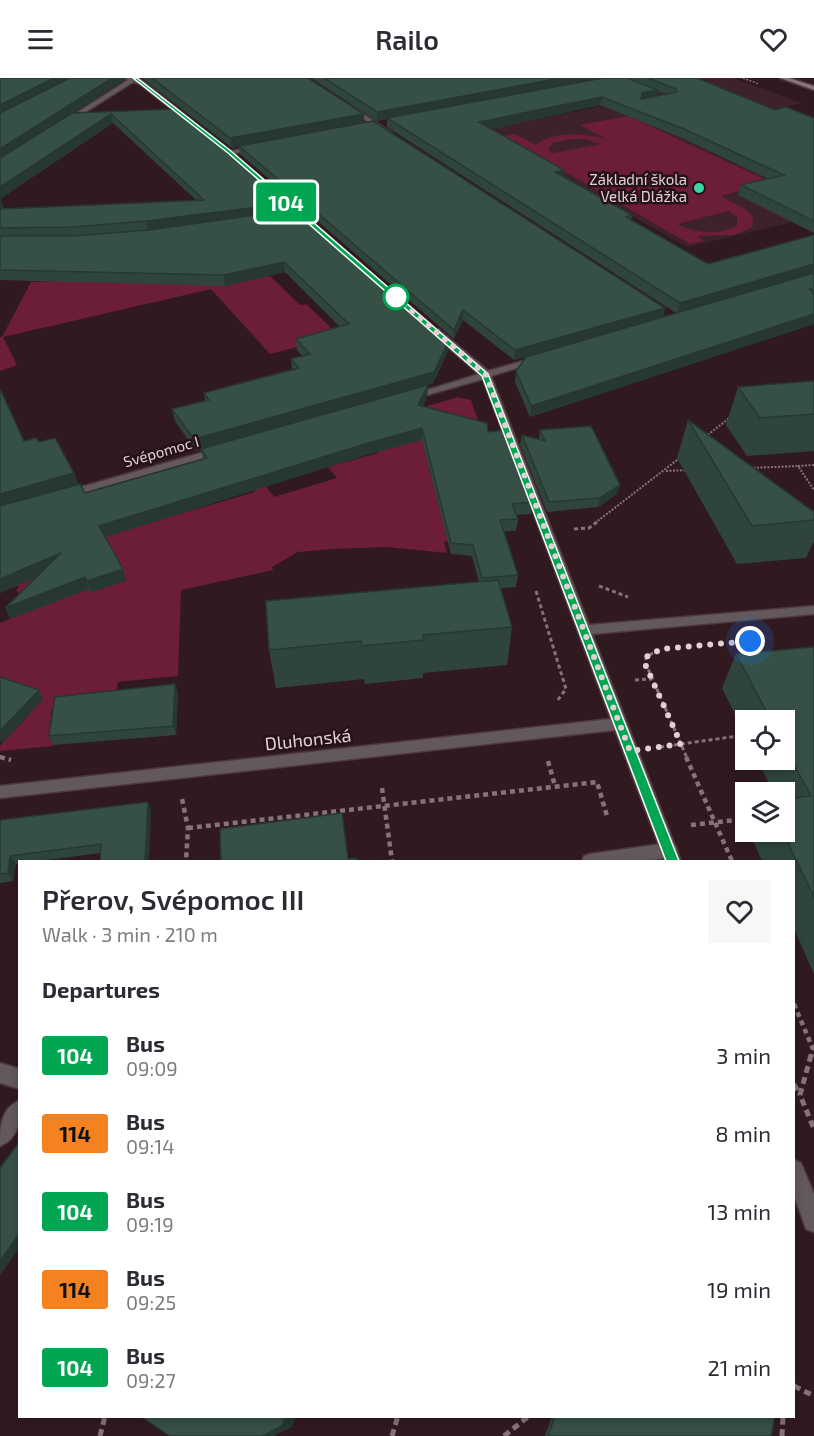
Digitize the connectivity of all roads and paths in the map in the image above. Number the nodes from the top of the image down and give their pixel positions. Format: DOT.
graph roads {
  1 [pos="129,78"];
  2 [pos="135,78"];
  3 [pos="783,78"];
  4 [pos="814,88"];
  5 [pos="342,103"];
  6 [pos="182,114"];
  7 [pos="168,115"];
  8 [pos="85,117"];
  9 [pos="73,118"];
  10 [pos="387,124"];
  11 [pos="377,126"];
  12 [pos="198,127"];
  13 [pos="365,128"];
  14 [pos="53,131"];
  15 [pos="393,135"];
  16 [pos="222,146"];
  17 [pos="263,146"];
  18 [pos="230,152"];
  19 [pos="238,160"];
  20 [pos="427,324"];
  21 [pos="546,357"];
  22 [pos="486,375"];
  23 [pos="402,399"];
  24 [pos="734,415"];
  25 [pos="701,440"];
  26 [pos="230,448"];
  27 [pos="683,456"];
  28 [pos="814,465"];
  29 [pos="798,466"];
  30 [pos="742,468"];
  31 [pos="698,470"];
  32 [pos="665,471"];
  33 [pos="814,490"];
  34 [pos="57,496"];
  35 [pos="575,540"];
  36 [pos="594,581"];
  37 [pos="535,587"];
  38 [pos="636,598"];
  39 [pos="814,610"];
  40 [pos="585,630"];
  41 [pos="661,649"];
  42 [pos="553,704"];
  43 [pos="620,724"];
  44 [pos="735,736"];
  45 [pos="681,744"];
  46 [pos="630,751"];
  47 [pos="546,752"];
  48 [pos="176,772"];
  49 [pos="555,786"];
  50 [pos="382,788"];
  51 [pos="0,792"];
  52 [pos="384,806"];
  53 [pos="607,816"];
  54 [pos="735,820"];
  55 [pos="716,823"];
  56 [pos="188,828"];
  57 [pos="660,829"];
  58 [pos="671,855"];
  59 [pos="186,860"];
  60 [pos="392,860"];
  61 [pos="604,860"];
  62 [pos="732,860"];
  63 [pos="795,1006"];
  64 [pos="0,1072"];
  65 [pos="18,1078"];
  66 [pos="795,1086"];
  67 [pos="800,1095"];
  68 [pos="18,1113"];
  69 [pos="814,1129"];
  70 [pos="0,1136"];
  71 [pos="795,1173"];
  72 [pos="814,1221"];
  73 [pos="795,1386"];
  74 [pos="814,1396"];
  75 [pos="104,1418"];
  76 [pos="397,1418"];
  77 [pos="529,1418"];
  78 [pos="783,1418"];
  79 [pos="100,1436"];
  80 [pos="392,1436"];
  81 [pos="504,1436"];
  82 [pos="782,1436"];
  1 -- 2 [label="street"];
  2 -- 6 [label="street"];
  2 -- 9 [label="street"];
  3 -- 4 [label="street"];
  5 -- 11 [label="street"];
  6 -- 7 [label="street"];
  6 -- 12 [label="street"];
  8 -- 9 [label="street"];
  9 -- 14 [label="street"];
  10 -- 11 [label="street"];
  11 -- 13 [label="street"];
  11 -- 15 [label="street"];
  16 -- 18 [label="street"];
  17 -- 18 [label="street"];
  18 -- 19 [label="street"];
  20 -- 22 [label="street"];
  21 -- 22 [label="street"];
  22 -- 23 [label="street"];
  22 -- 40 [label="street"];
  24 -- 25 [label="path"];
  26 -- 34 [label="street, Svépomoc I"];
  27 -- 32 [label="path"];
  28 -- 29 [label="path"];
  29 -- 30 [label="path"];
  29 -- 33 [label="path"];
  31 -- 32 [label="path"];
  32 -- 35 [label="path"];
  36 -- 38 [label="path"];
  37 -- 42 [label="path"];
  39 -- 40 [label="street"];
  40 -- 43 [label="street"];
  41 -- 45 [label="path"];
  43 -- 46 [label="street"];
  43 -- 48 [label="street, Dluhonská"];
  44 -- 45 [label="path"];
  45 -- 46 [label="path"];
  45 -- 55 [label="path"];
  46 -- 57 [label="street"];
  47 -- 49 [label="path"];
  48 -- 51 [label="street, Dluhonská"];
  48 -- 56 [label="path"];
  49 -- 52 [label="path"];
  49 -- 53 [label="path"];
  50 -- 52 [label="path"];
  52 -- 56 [label="path"];
  52 -- 60 [label="path"];
  54 -- 55 [label="path"];
  55 -- 57 [label="path"];
  55 -- 62 [label="path"];
  56 -- 59 [label="path"];
  57 -- 58 [label="street"];
  58 -- 61 [label="street"];
  63 -- 67 [label="path"];
  64 -- 65 [label="street"];
  66 -- 67 [label="path"];
  67 -- 69 [label="path"];
  68 -- 70 [label="street"];
  71 -- 72 [label="street"];
  73 -- 74 [label="path"];
  75 -- 79 [label="path"];
  76 -- 80 [label="path"];
  77 -- 81 [label="path"];
  78 -- 82 [label="path"];
}
